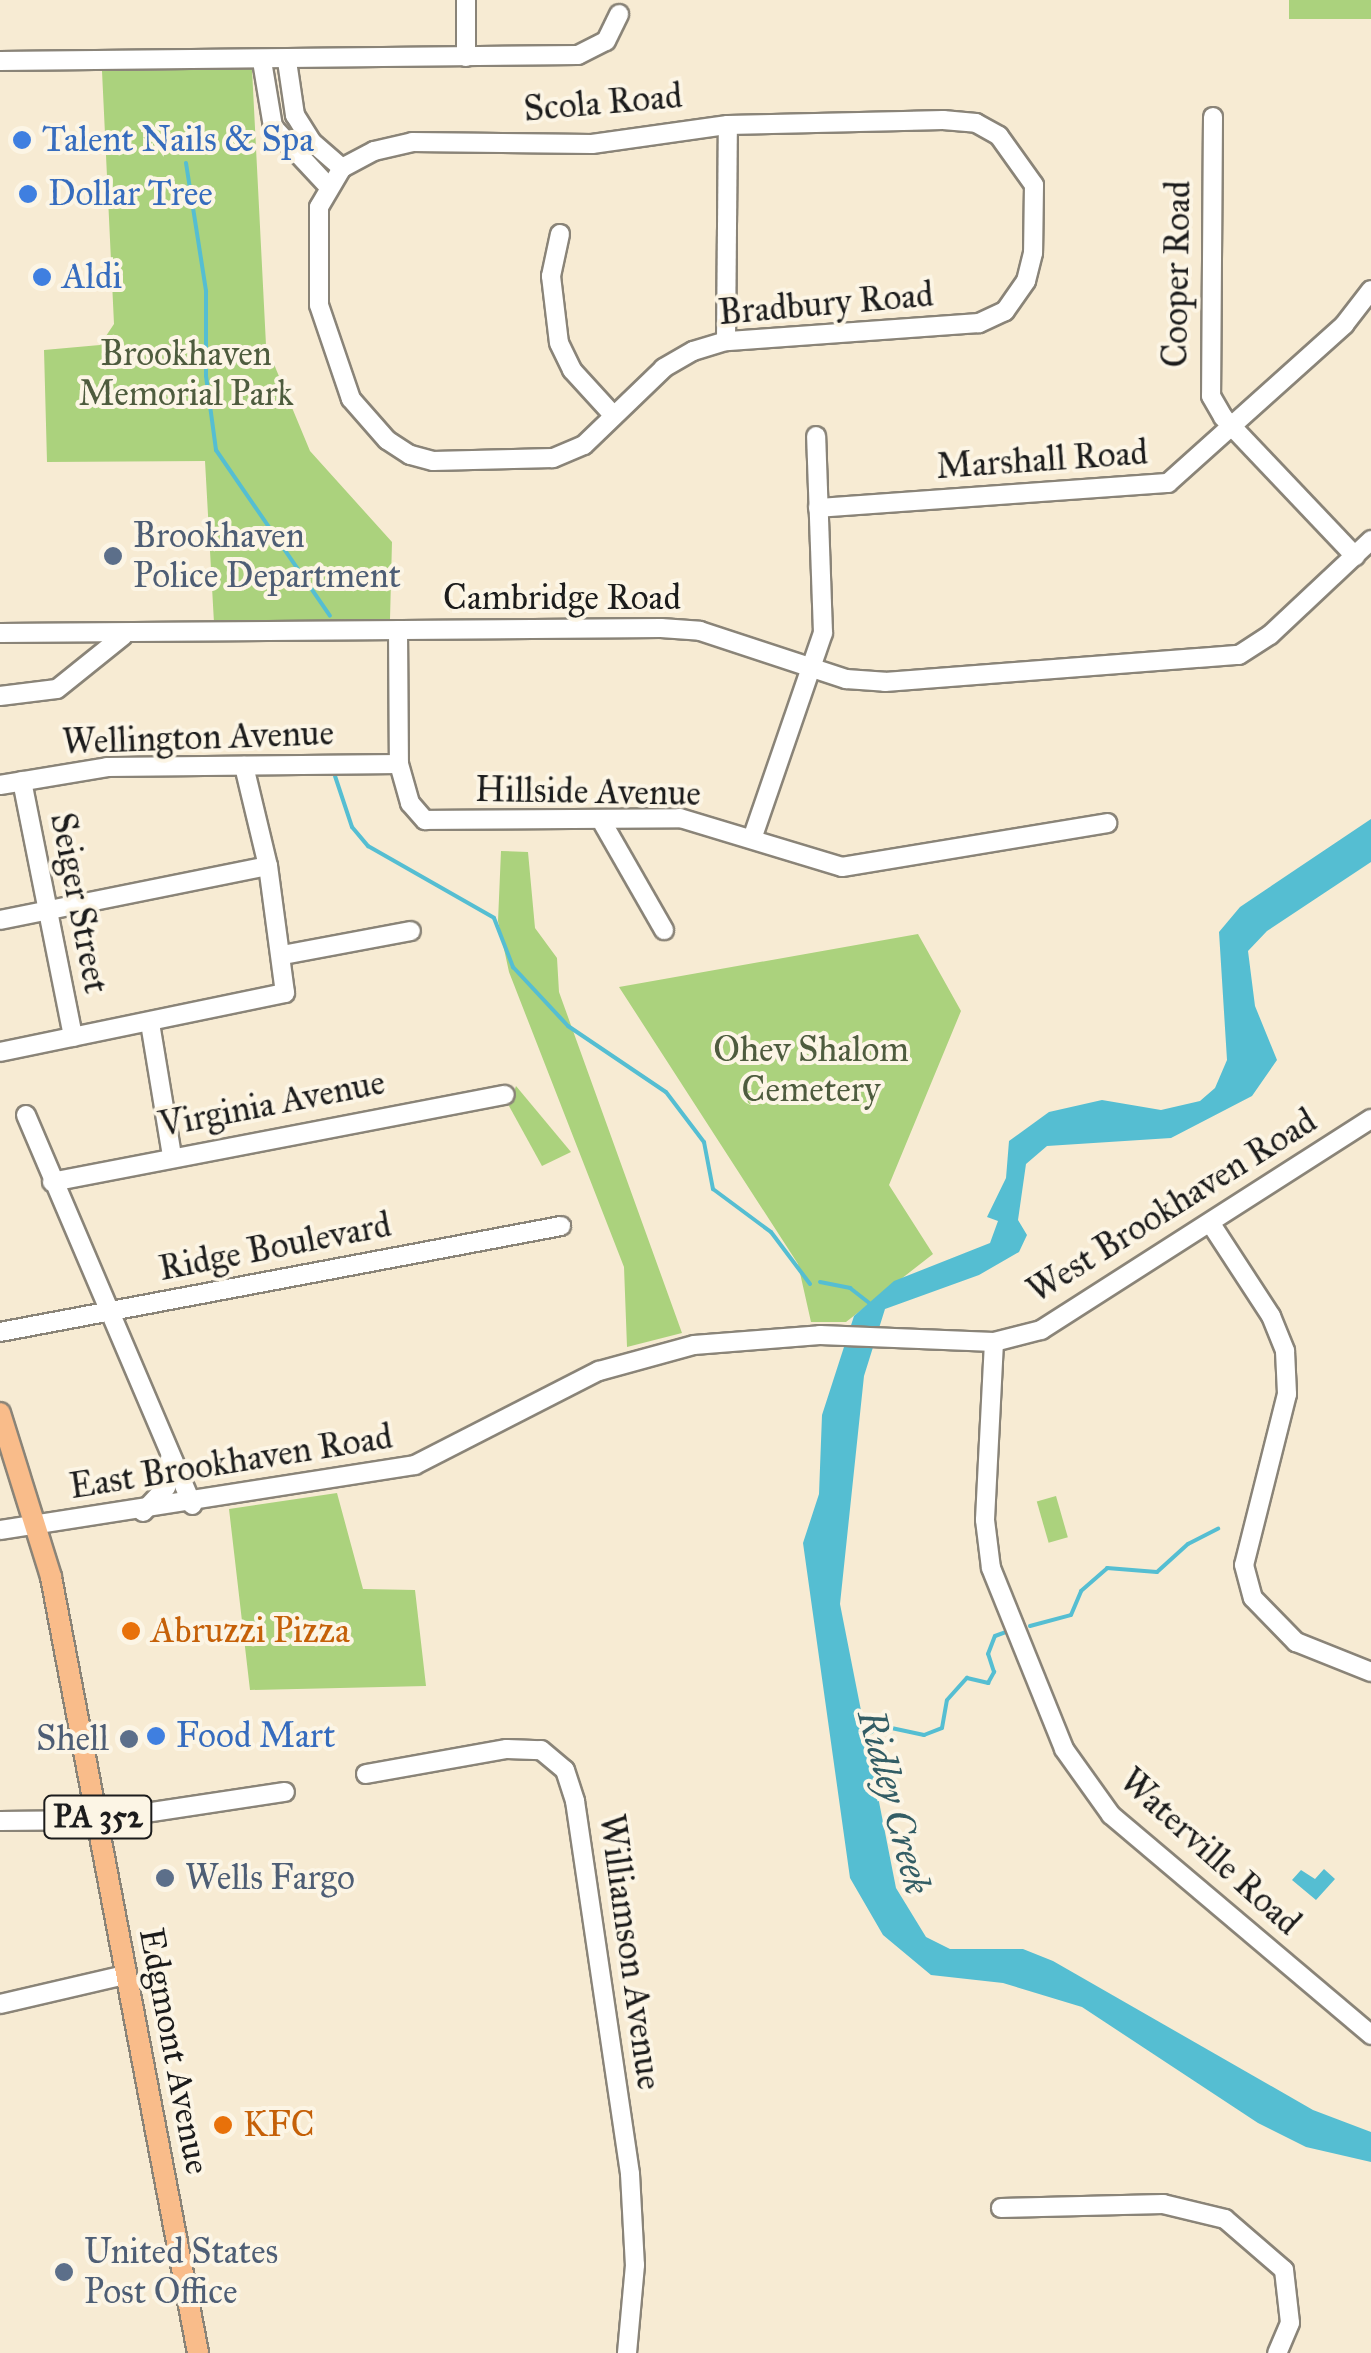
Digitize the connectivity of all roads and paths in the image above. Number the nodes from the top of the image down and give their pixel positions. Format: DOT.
graph roads {
  1 [pos="466,0"];
  2 [pos="619,14"];
  3 [pos="466,57"];
  4 [pos="286,60"];
  5 [pos="0,61"];
  6 [pos="262,61"];
  7 [pos="1213,117"];
  8 [pos="728,125"];
  9 [pos="342,168"];
  10 [pos="327,185"];
  11 [pos="560,234"];
  12 [pos="1371,290"];
  13 [pos="1005,311"];
  14 [pos="726,340"];
  15 [pos="614,416"];
  16 [pos="1233,428"];
  17 [pos="816,436"];
  18 [pos="818,508"];
  19 [pos="1371,540"];
  20 [pos="1354,556"];
  21 [pos="398,630"];
  22 [pos="0,634"];
  23 [pos="123,636"];
  24 [pos="809,667"];
  25 [pos="0,696"];
  26 [pos="399,764"];
  27 [pos="244,766"];
  28 [pos="22,781"];
  29 [pos="0,785"];
  30 [pos="602,820"];
  31 [pos="1107,823"];
  32 [pos="753,836"];
  33 [pos="268,866"];
  34 [pos="46,912"];
  35 [pos="0,920"];
  36 [pos="664,930"];
  37 [pos="410,931"];
  38 [pos="284,954"];
  39 [pos="150,1023"];
  40 [pos="74,1036"];
  41 [pos="0,1052"];
  42 [pos="505,1095"];
  43 [pos="26,1115"];
  44 [pos="1371,1118"];
  45 [pos="172,1156"];
  46 [pos="52,1182"];
  47 [pos="1211,1224"];
  48 [pos="561,1226"];
  49 [pos="107,1312"];
  50 [pos="0,1332"];
  51 [pos="885,1339"];
  52 [pos="994,1342"];
  53 [pos="0,1413"];
  54 [pos="170,1458"];
  55 [pos="192,1505"];
  56 [pos="143,1512"];
  57 [pos="38,1524"];
  58 [pos="0,1530"];
  59 [pos="1371,1672"];
  60 [pos="366,1774"];
  61 [pos="285,1792"];
  62 [pos="99,1820"];
  63 [pos="0,1821"];
  64 [pos="125,1975"];
  65 [pos="0,2004"];
  66 [pos="1371,2035"];
  67 [pos="1001,2208"];
  68 [pos="198,2353"];
  69 [pos="627,2353"];
  70 [pos="1277,2353"];
  1 -- 3 [label="street"];
  2 -- 3 [label="street"];
  3 -- 4 [label="street"];
  4 -- 6 [label="street"];
  4 -- 9 [label="street"];
  5 -- 6 [label="street"];
  6 -- 10 [label="street"];
  7 -- 16 [label="street, Cooper Road"];
  8 -- 9 [label="street, Scola Road"];
  8 -- 13 [label="street, Scola Road"];
  8 -- 14 [label="street"];
  9 -- 10 [label="street"];
  10 -- 15 [label="street, Bradbury Road"];
  11 -- 15 [label="street"];
  12 -- 16 [label="street, Marshall Road"];
  13 -- 14 [label="street, Bradbury Road"];
  14 -- 15 [label="street, Bradbury Road"];
  16 -- 18 [label="street, Marshall Road"];
  16 -- 20 [label="street, Cooper Road"];
  17 -- 18 [label="street"];
  18 -- 24 [label="street"];
  19 -- 20 [label="street, Cambridge Road"];
  20 -- 24 [label="street, Cambridge Road"];
  21 -- 23 [label="street, Cambridge Road"];
  21 -- 24 [label="street, Cambridge Road"];
  21 -- 26 [label="street"];
  22 -- 23 [label="street, Cambridge Road"];
  23 -- 25 [label="street"];
  24 -- 32 [label="street"];
  26 -- 27 [label="street, Wellington Avenue"];
  26 -- 30 [label="street, Hillside Avenue"];
  27 -- 28 [label="street, Wellington Avenue"];
  27 -- 33 [label="street"];
  28 -- 29 [label="street, Wellington Avenue"];
  28 -- 34 [label="street, Seiger Street"];
  30 -- 32 [label="street, Hillside Avenue"];
  30 -- 36 [label="street"];
  31 -- 32 [label="street, Hillside Avenue"];
  33 -- 34 [label="street"];
  33 -- 38 [label="street"];
  34 -- 35 [label="street"];
  34 -- 40 [label="street, Seiger Street"];
  37 -- 38 [label="street"];
  38 -- 39 [label="street"];
  39 -- 40 [label="street"];
  39 -- 45 [label="street"];
  40 -- 41 [label="street"];
  42 -- 45 [label="street, Virginia Avenue"];
  43 -- 46 [label="street"];
  44 -- 47 [label="street, West Brookhaven Road"];
  45 -- 46 [label="street, Virginia Avenue"];
  46 -- 49 [label="street"];
  47 -- 52 [label="street, West Brookhaven Road"];
  47 -- 59 [label="street"];
  48 -- 49 [label="street, Ridge Boulevard"];
  49 -- 50 [label="street, Ridge Boulevard"];
  49 -- 54 [label="street"];
  51 -- 52 [label="street, West Brookhaven Road"];
  51 -- 55 [label="street, East Brookhaven Road"];
  52 -- 66 [label="street, Waterville Road"];
  53 -- 57 [label="main road, Edgmont Avenue / PA 352"];
  54 -- 55 [label="street"];
  54 -- 56 [label="street"];
  55 -- 56 [label="street, East Brookhaven Road"];
  56 -- 57 [label="street, East Brookhaven Road"];
  57 -- 58 [label="street"];
  57 -- 62 [label="main road, Edgmont Avenue / PA 352"];
  60 -- 69 [label="street, Williamson Avenue"];
  61 -- 62 [label="street"];
  62 -- 63 [label="street"];
  62 -- 64 [label="main road, Edgmont Avenue / PA 352"];
  64 -- 65 [label="street"];
  64 -- 68 [label="main road, Edgmont Avenue / PA 352"];
  67 -- 70 [label="street"];
}
